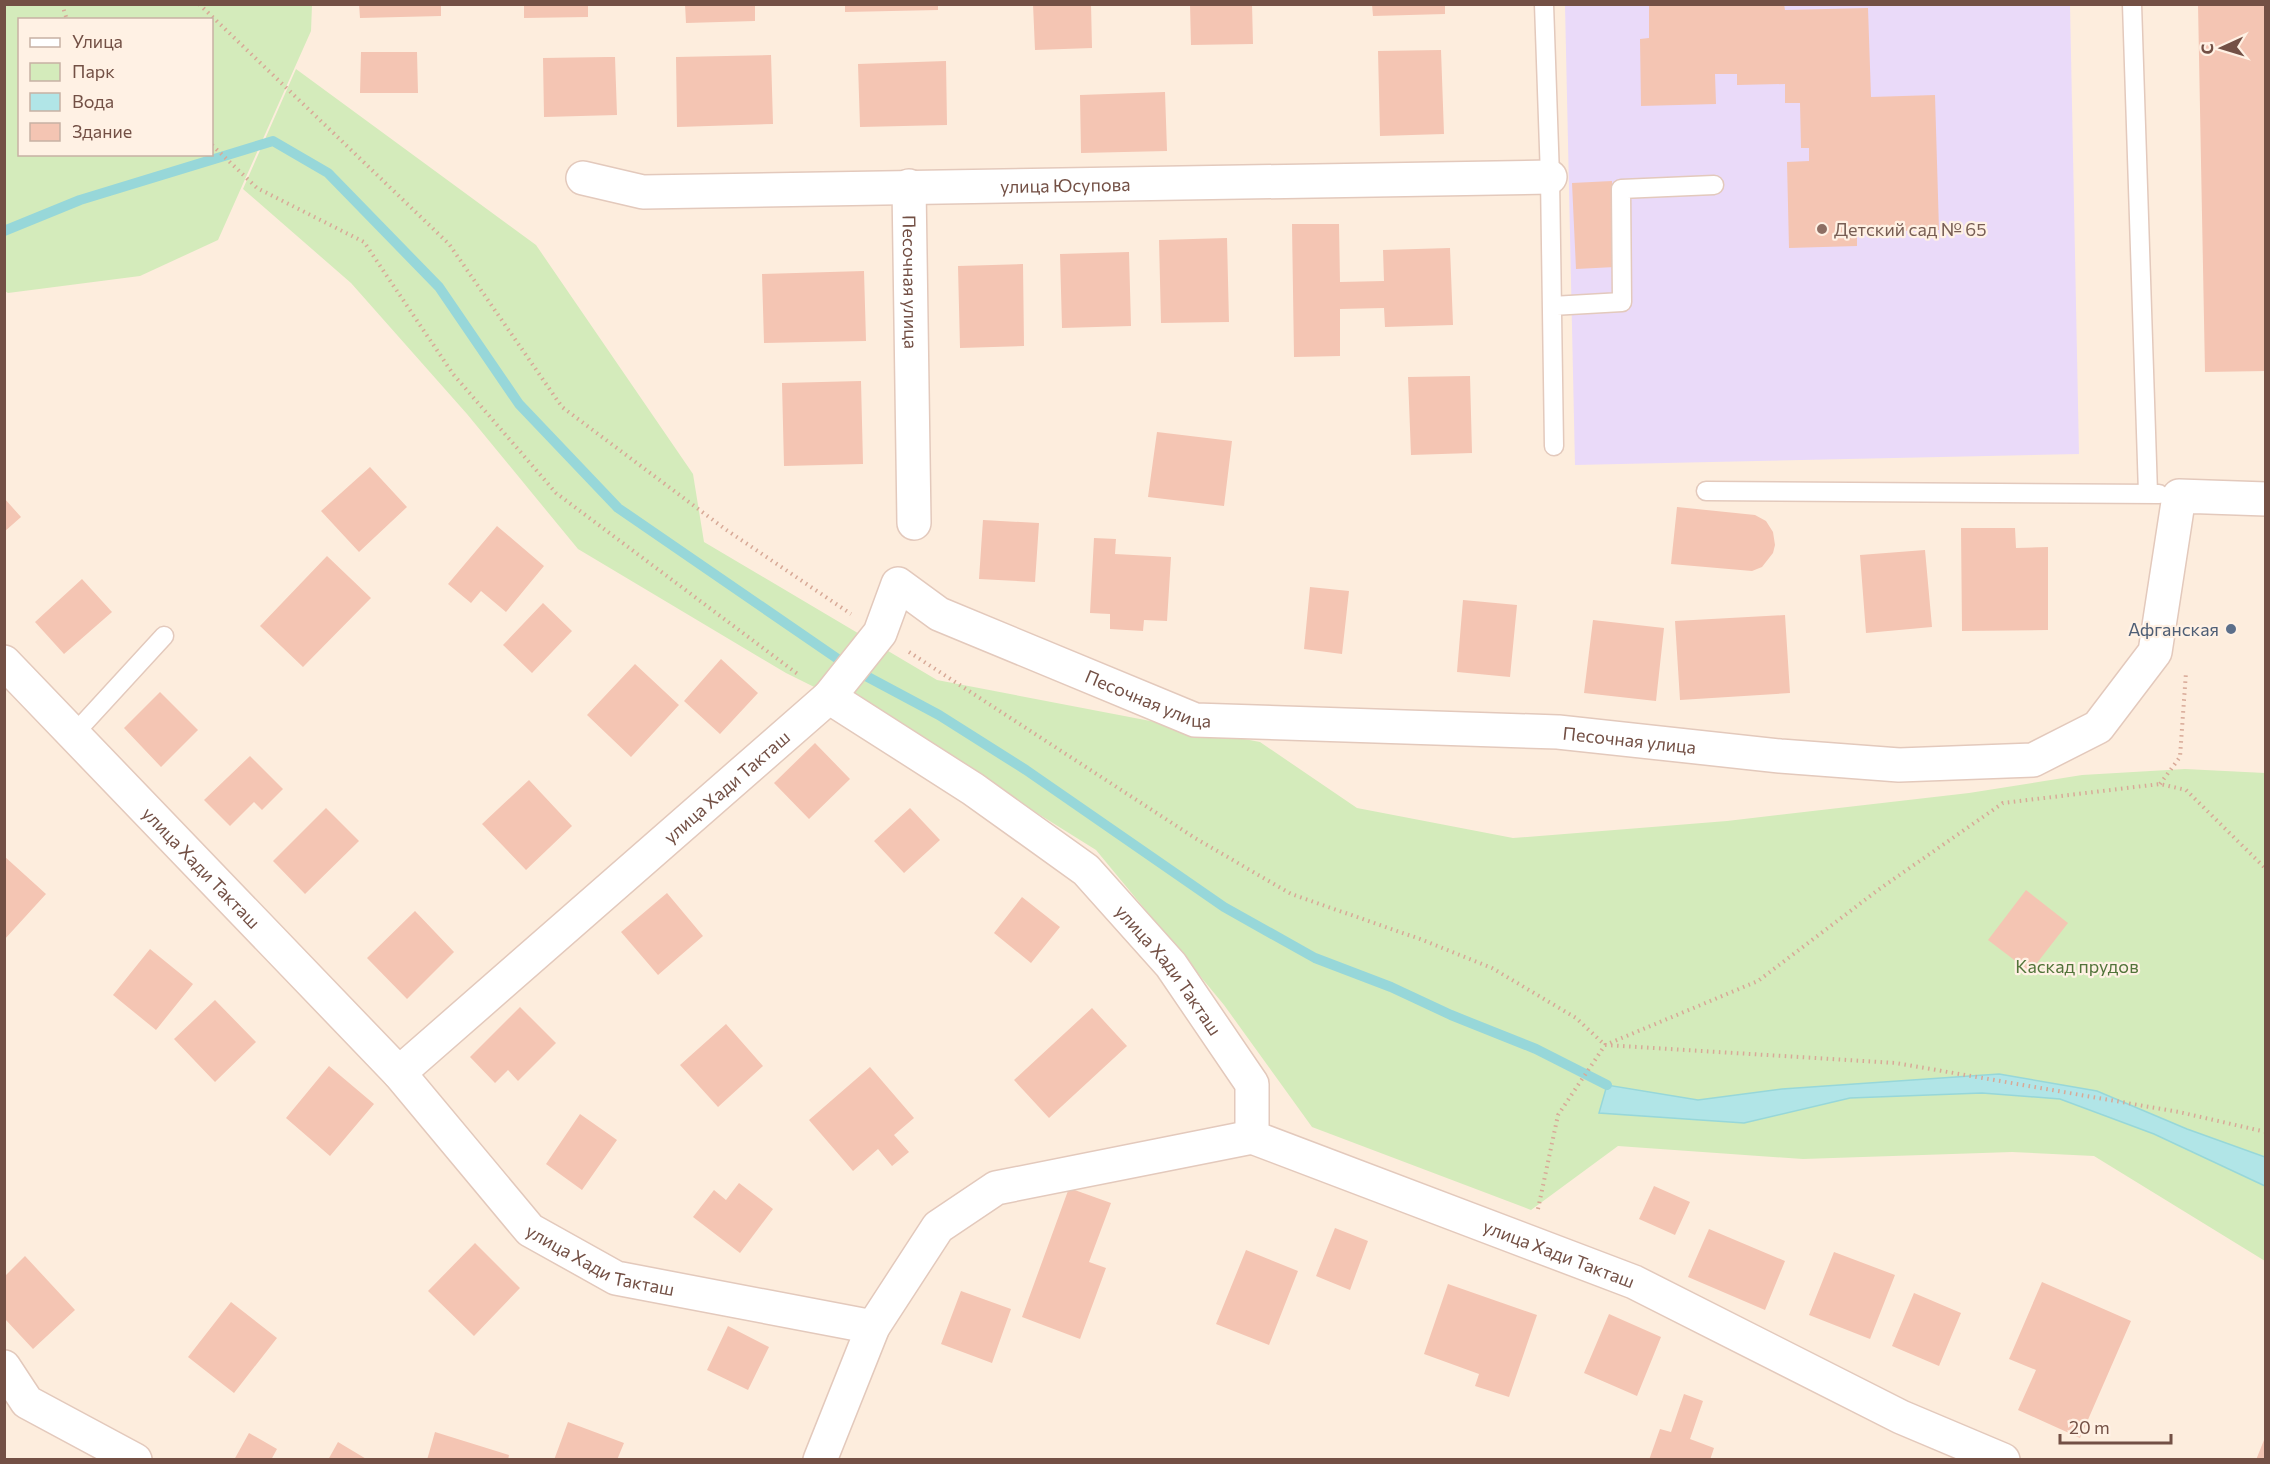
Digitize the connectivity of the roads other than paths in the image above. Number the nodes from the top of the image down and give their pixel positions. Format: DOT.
graph roads {
  1 [pos="1544,4"];
  2 [pos="2132,4"];
  3 [pos="1550,177"];
  4 [pos="582,178"];
  5 [pos="1714,185"];
  6 [pos="909,186"];
  7 [pos="1552,306"];
  8 [pos="1554,446"];
  9 [pos="1706,491"];
  10 [pos="2164,495"];
  11 [pos="2265,499"];
  12 [pos="914,523"];
  13 [pos="164,636"];
  14 [pos="4,662"];
  15 [pos="829,697"];
  16 [pos="74,734"];
  17 [pos="399,1073"];
  18 [pos="1252,1137"];
  19 [pos="873,1327"];
  20 [pos="4,1367"];
  21 [pos="135,1460"];
  22 [pos="820,1460"];
  23 [pos="2003,1460"];
  1 -- 3 [label="lane"];
  2 -- 10 [label="lane"];
  3 -- 6 [label="street, улица Юсупова"];
  3 -- 7 [label="lane"];
  4 -- 6 [label="street, улица Юсупова"];
  5 -- 7 [label="lane"];
  6 -- 12 [label="street, Песочная улица"];
  7 -- 8 [label="lane"];
  9 -- 10 [label="lane"];
  10 -- 11 [label="street"];
  10 -- 15 [label="street, Песочная улица"];
  13 -- 16 [label="lane"];
  14 -- 16 [label="street, улица Хади Такташ"];
  15 -- 17 [label="street, улица Хади Такташ"];
  15 -- 18 [label="street, улица Хади Такташ"];
  16 -- 17 [label="street, улица Хади Такташ"];
  17 -- 19 [label="street, улица Хади Такташ"];
  18 -- 19 [label="street"];
  18 -- 23 [label="street, улица Хади Такташ"];
  19 -- 22 [label="street"];
  20 -- 21 [label="street"];
}
